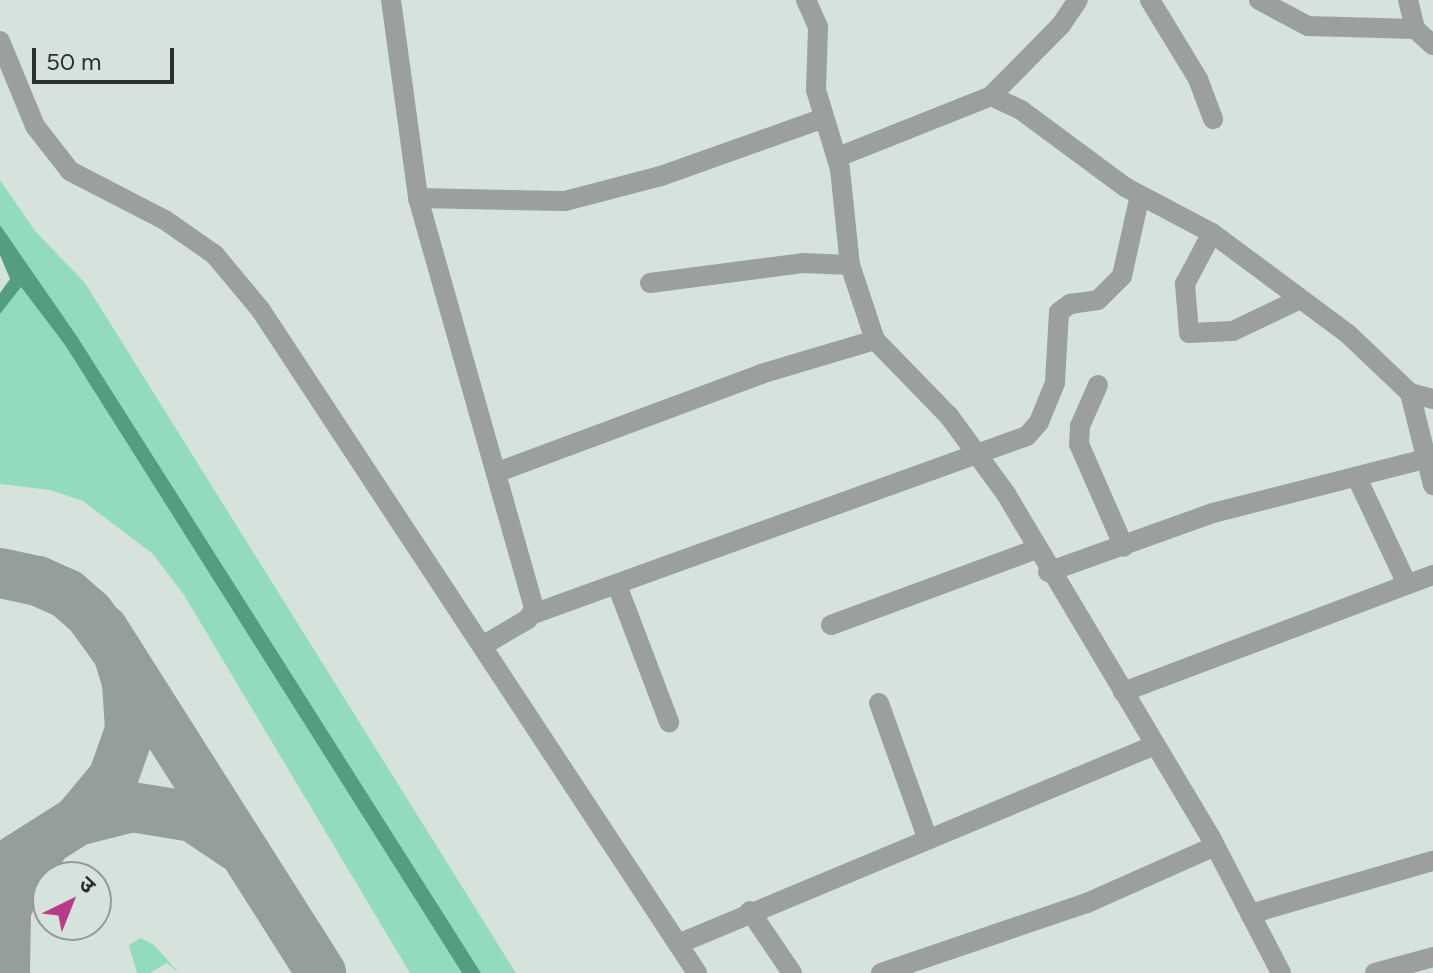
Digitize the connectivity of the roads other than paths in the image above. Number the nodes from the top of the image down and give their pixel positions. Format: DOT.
graph roads {
  1 [pos="391,0"];
  2 [pos="806,0"];
  3 [pos="1078,0"];
  4 [pos="1150,0"];
  5 [pos="1259,0"];
  6 [pos="1408,0"];
  7 [pos="1415,29"];
  8 [pos="0,41"];
  9 [pos="1433,45"];
  10 [pos="991,96"];
  11 [pos="821,119"];
  12 [pos="1213,119"];
  13 [pos="838,157"];
  14 [pos="1140,195"];
  15 [pos="418,198"];
  16 [pos="1212,233"];
  17 [pos="850,265"];
  18 [pos="650,283"];
  19 [pos="1300,299"];
  20 [pos="875,340"];
  21 [pos="1098,385"];
  22 [pos="1410,393"];
  23 [pos="1433,399"];
  24 [pos="978,452"];
  25 [pos="1425,459"];
  26 [pos="498,472"];
  27 [pos="1358,480"];
  28 [pos="1433,485"];
  29 [pos="1124,547"];
  30 [pos="1034,550"];
  31 [pos="1048,572"];
  32 [pos="1433,575"];
  33 [pos="1407,584"];
  34 [pos="617,585"];
  35 [pos="533,614"];
  36 [pos="831,625"];
  37 [pos="482,646"];
  38 [pos="1123,692"];
  39 [pos="879,703"];
  40 [pos="669,722"];
  41 [pos="1155,745"];
  42 [pos="928,840"];
  43 [pos="1215,846"];
  44 [pos="1433,861"];
  45 [pos="750,911"];
  46 [pos="1250,914"];
  47 [pos="678,944"];
  48 [pos="1433,957"];
  49 [pos="697,973"];
  50 [pos="792,973"];
  51 [pos="881,973"];
  52 [pos="1280,973"];
  53 [pos="1375,973"];
  1 -- 15 [label="street"];
  2 -- 11 [label="street"];
  3 -- 10 [label="street"];
  4 -- 12 [label="street"];
  5 -- 7 [label="street"];
  6 -- 7 [label="street"];
  7 -- 9 [label="street"];
  8 -- 37 [label="street"];
  10 -- 13 [label="street"];
  10 -- 14 [label="street"];
  11 -- 13 [label="street"];
  11 -- 15 [label="street"];
  13 -- 17 [label="street"];
  14 -- 16 [label="street"];
  14 -- 24 [label="street"];
  15 -- 26 [label="street"];
  16 -- 19 [label="street"];
  16 -- 19 [label="street"];
  17 -- 18 [label="street"];
  17 -- 20 [label="street"];
  19 -- 22 [label="street"];
  20 -- 24 [label="street"];
  20 -- 26 [label="street"];
  21 -- 29 [label="street"];
  22 -- 23 [label="street"];
  22 -- 25 [label="street"];
  24 -- 30 [label="street"];
  24 -- 34 [label="street"];
  25 -- 27 [label="street"];
  25 -- 28 [label="street"];
  26 -- 35 [label="street"];
  27 -- 29 [label="street"];
  27 -- 33 [label="street"];
  29 -- 31 [label="street"];
  30 -- 31 [label="street"];
  30 -- 36 [label="street"];
  31 -- 38 [label="street"];
  32 -- 33 [label="street"];
  33 -- 38 [label="street"];
  34 -- 35 [label="street"];
  34 -- 40 [label="street"];
  35 -- 37 [label="street"];
  37 -- 47 [label="street"];
  38 -- 41 [label="street"];
  39 -- 42 [label="street"];
  41 -- 42 [label="street"];
  41 -- 43 [label="street"];
  42 -- 45 [label="street"];
  43 -- 46 [label="street"];
  43 -- 51 [label="street"];
  44 -- 46 [label="street"];
  45 -- 47 [label="street"];
  45 -- 50 [label="street"];
  46 -- 52 [label="street"];
  47 -- 49 [label="street"];
  48 -- 53 [label="street"];
}
